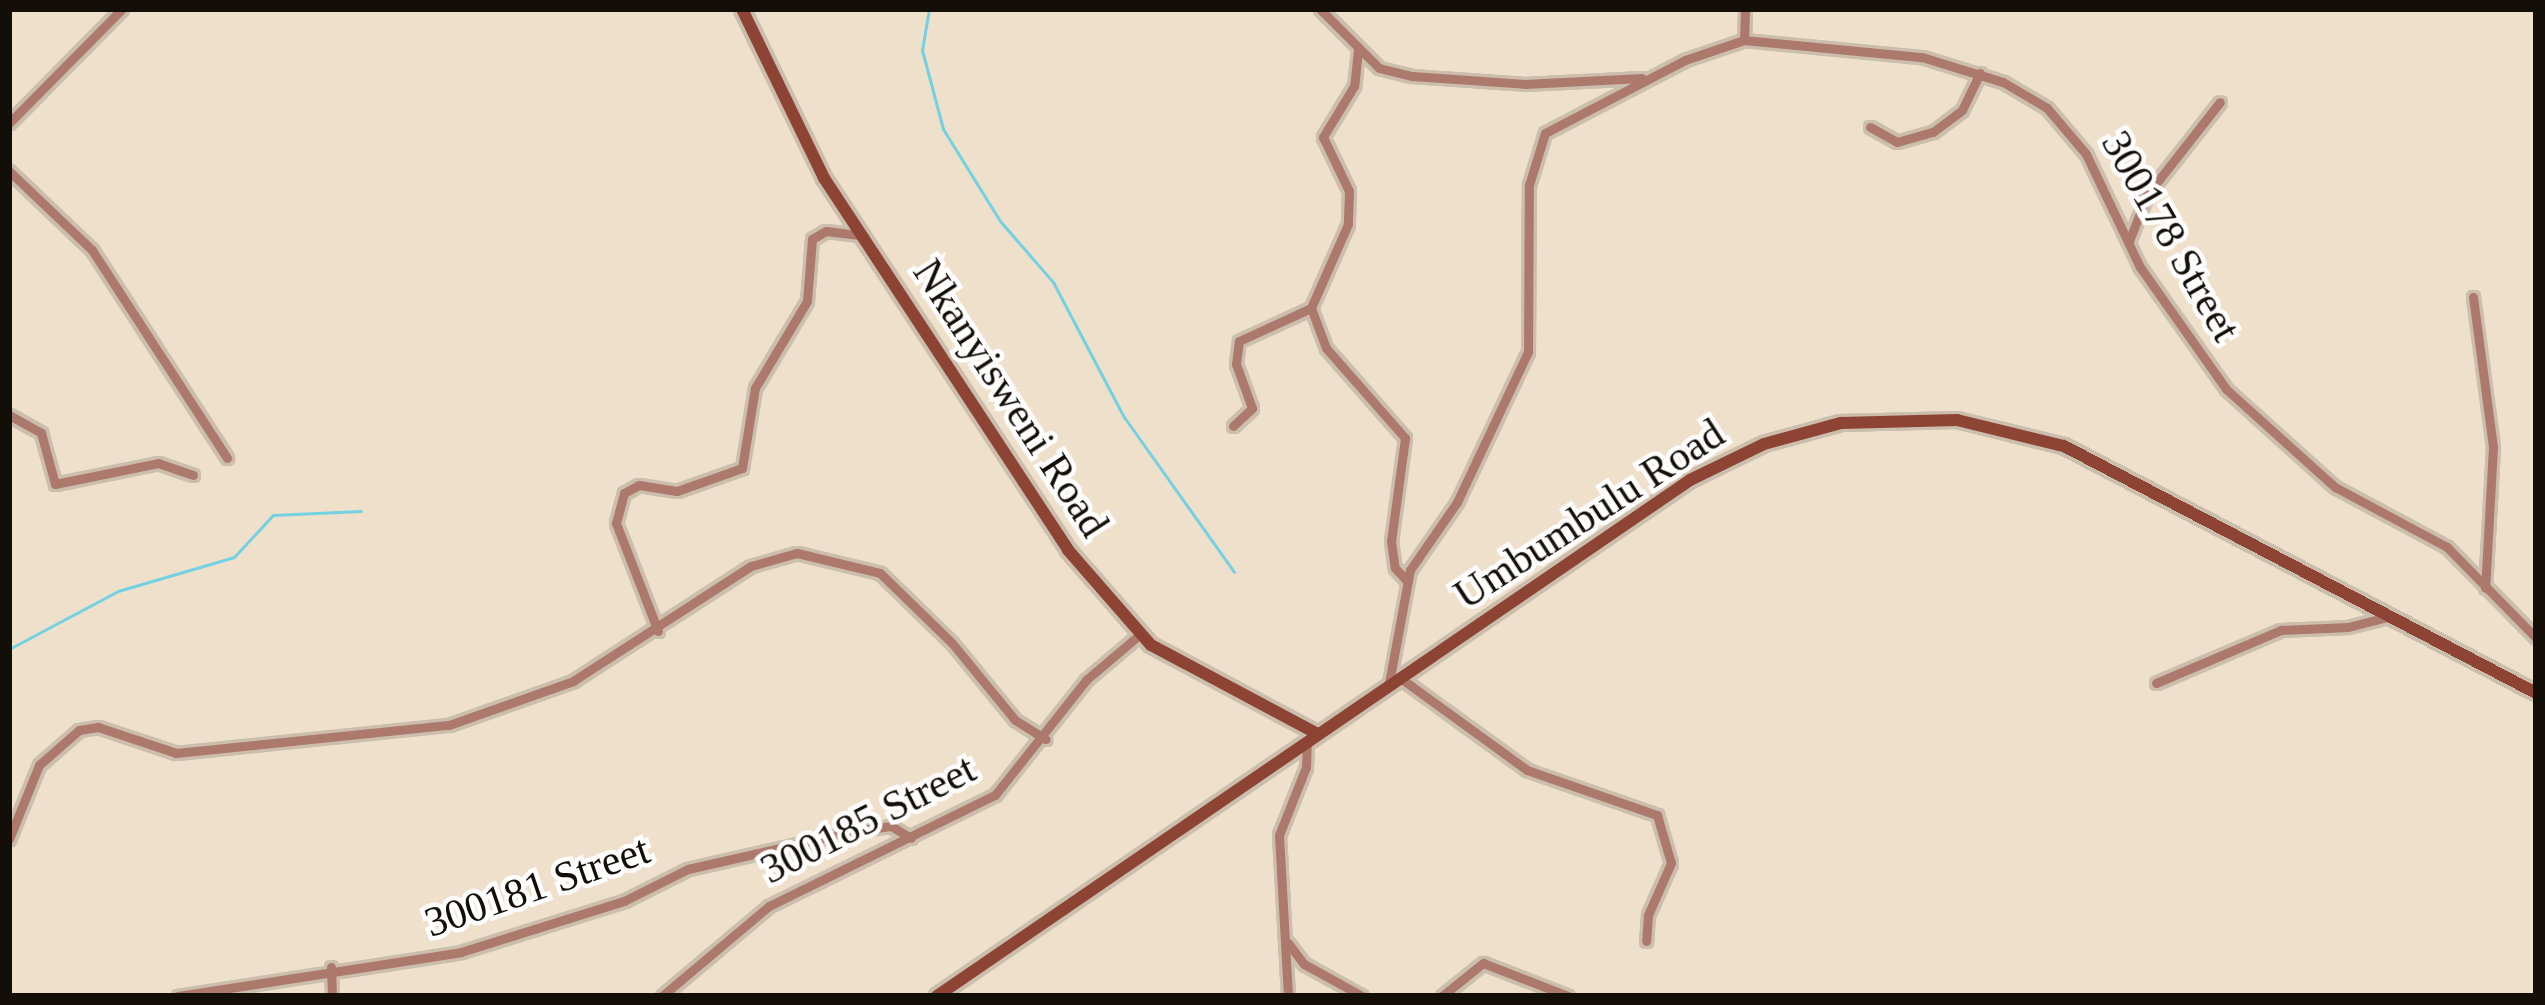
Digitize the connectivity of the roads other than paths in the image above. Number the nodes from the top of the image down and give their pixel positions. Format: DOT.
graph roads {
  1 [pos="122,9"];
  2 [pos="742,9"];
  3 [pos="1319,9"];
  4 [pos="1745,9"];
  5 [pos="1744,40"];
  6 [pos="1358,50"];
  7 [pos="1980,73"];
  8 [pos="1648,78"];
  9 [pos="2220,102"];
  10 [pos="9,123"];
  11 [pos="1870,127"];
  12 [pos="9,171"];
  13 [pos="864,236"];
  14 [pos="2128,245"];
  15 [pos="2473,297"];
  16 [pos="1311,308"];
  17 [pos="9,415"];
  18 [pos="1233,426"];
  19 [pos="227,458"];
  20 [pos="193,475"];
  21 [pos="1407,581"];
  22 [pos="2486,588"];
  23 [pos="2391,616"];
  24 [pos="658,631"];
  25 [pos="1139,635"];
  26 [pos="2536,638"];
  27 [pos="1394,680"];
  28 [pos="2156,682"];
  29 [pos="2536,693"];
  30 [pos="1312,738"];
  31 [pos="1045,739"];
  32 [pos="9,838"];
  33 [pos="911,838"];
  34 [pos="1286,938"];
  35 [pos="1646,941"];
  36 [pos="331,967"];
  37 [pos="178,996"];
  38 [pos="332,996"];
  39 [pos="662,996"];
  40 [pos="937,996"];
  41 [pos="1288,996"];
  42 [pos="1362,996"];
  43 [pos="1442,996"];
  44 [pos="1568,996"];
  1 -- 10 [label="street"];
  2 -- 13 [label="main road, Nkanyisweni Road"];
  3 -- 6 [label="street"];
  4 -- 5 [label="street"];
  5 -- 7 [label="street, 300178 Street"];
  5 -- 8 [label="street"];
  6 -- 8 [label="street"];
  6 -- 16 [label="street"];
  7 -- 11 [label="street"];
  7 -- 14 [label="street, 300178 Street"];
  8 -- 21 [label="street"];
  9 -- 14 [label="street"];
  12 -- 19 [label="street"];
  13 -- 24 [label="street"];
  13 -- 25 [label="main road, Nkanyisweni Road"];
  14 -- 22 [label="street, 300178 Street"];
  15 -- 22 [label="street"];
  16 -- 18 [label="street"];
  16 -- 21 [label="street"];
  17 -- 20 [label="street"];
  21 -- 27 [label="street"];
  22 -- 26 [label="street, 300178 Street"];
  23 -- 27 [label="main road, Umbumbulu Road"];
  23 -- 28 [label="street"];
  23 -- 29 [label="main road, Umbumbulu Road"];
  24 -- 31 [label="street"];
  24 -- 32 [label="street"];
  25 -- 30 [label="main road, Nkanyisweni Road"];
  25 -- 31 [label="street, 300185 Street"];
  27 -- 30 [label="main road, Umbumbulu Road"];
  27 -- 35 [label="street"];
  30 -- 34 [label="street"];
  30 -- 40 [label="main road, Umbumbulu Road"];
  31 -- 33 [label="street, 300185 Street"];
  33 -- 36 [label="street, 300181 Street"];
  33 -- 39 [label="street, 300185 Street"];
  34 -- 41 [label="street"];
  34 -- 42 [label="street"];
  36 -- 37 [label="street, 300181 Street"];
  36 -- 38 [label="street"];
  43 -- 44 [label="street"];
}
